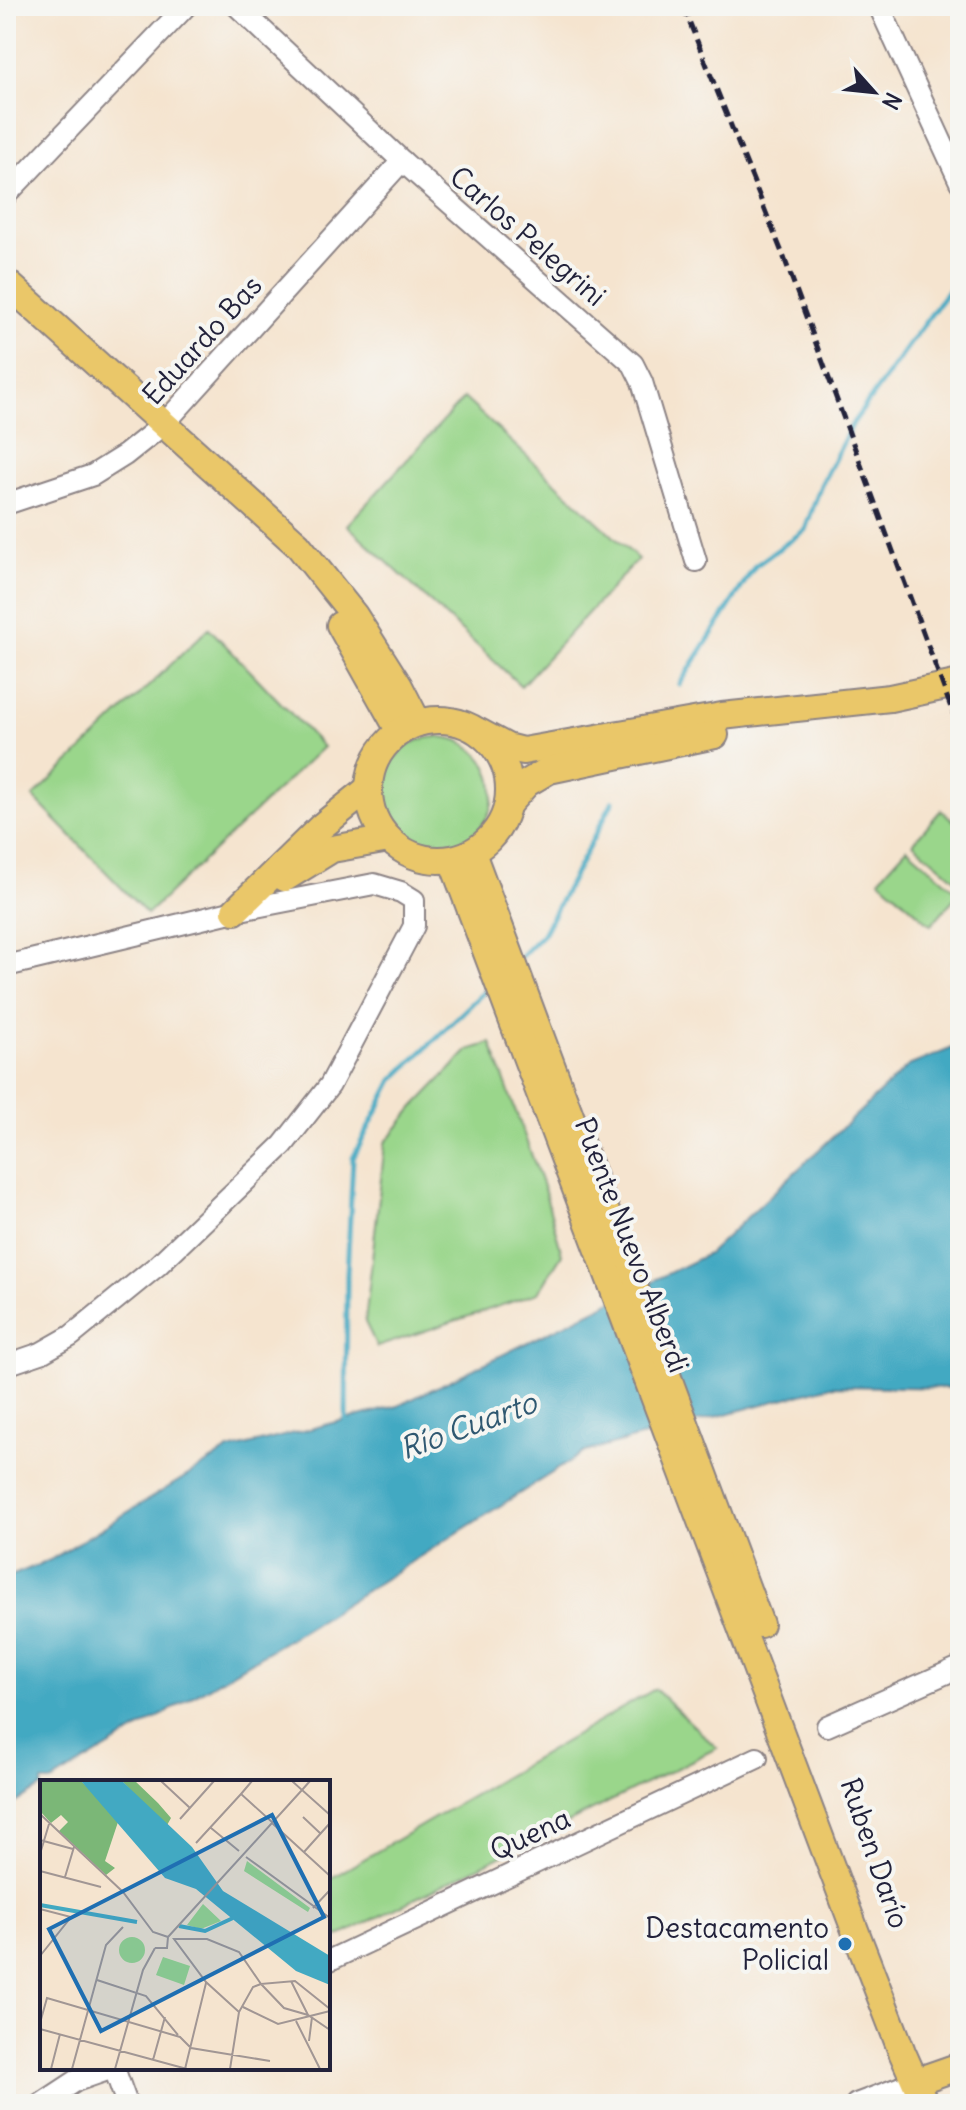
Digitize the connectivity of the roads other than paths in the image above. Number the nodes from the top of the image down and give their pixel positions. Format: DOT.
graph roads {
  1 [pos="186,6"];
  2 [pos="237,6"];
  3 [pos="879,6"];
  4 [pos="402,161"];
  5 [pos="960,182"];
  6 [pos="6,195"];
  7 [pos="6,282"];
  8 [pos="164,424"];
  9 [pos="6,504"];
  10 [pos="696,561"];
  11 [pos="960,683"];
  12 [pos="960,695"];
  13 [pos="409,727"];
  14 [pos="479,732"];
  15 [pos="369,788"];
  16 [pos="508,804"];
  17 [pos="389,839"];
  18 [pos="462,856"];
  19 [pos="235,911"];
  20 [pos="6,966"];
  21 [pos="6,1365"];
  22 [pos="760,1650"];
  23 [pos="960,1667"];
  24 [pos="827,1726"];
  25 [pos="757,1758"];
  26 [pos="330,1960"];
  27 [pos="960,2066"];
  28 [pos="107,2070"];
  29 [pos="114,2070"];
  30 [pos="921,2093"];
  31 [pos="41,2104"];
  32 [pos="127,2104"];
  33 [pos="856,2104"];
  1 -- 6 [label="street"];
  2 -- 4 [label="street, Carlos Pelegrini"];
  3 -- 5 [label="street"];
  4 -- 8 [label="street, Eduardo Bas"];
  4 -- 10 [label="street, Carlos Pelegrini"];
  7 -- 8 [label="main road"];
  8 -- 9 [label="street, Eduardo Bas"];
  8 -- 13 [label="main road"];
  11 -- 14 [label="main road"];
  12 -- 16 [label="main road"];
  13 -- 14 [label="main road"];
  13 -- 15 [label="main road"];
  14 -- 16 [label="main road"];
  15 -- 17 [label="main road"];
  15 -- 19 [label="main road"];
  16 -- 18 [label="main road"];
  17 -- 18 [label="main road"];
  17 -- 19 [label="main road"];
  18 -- 22 [label="main road, Puente Nuevo Alberdi"];
  19 -- 20 [label="street"];
  19 -- 21 [label="street"];
  22 -- 30 [label="main road, Ruben Darío"];
  23 -- 24 [label="street"];
  25 -- 26 [label="street, Quena"];
  27 -- 30 [label="main road"];
  28 -- 31 [label="street"];
  29 -- 32 [label="street"];
  30 -- 33 [label="street"];
}
